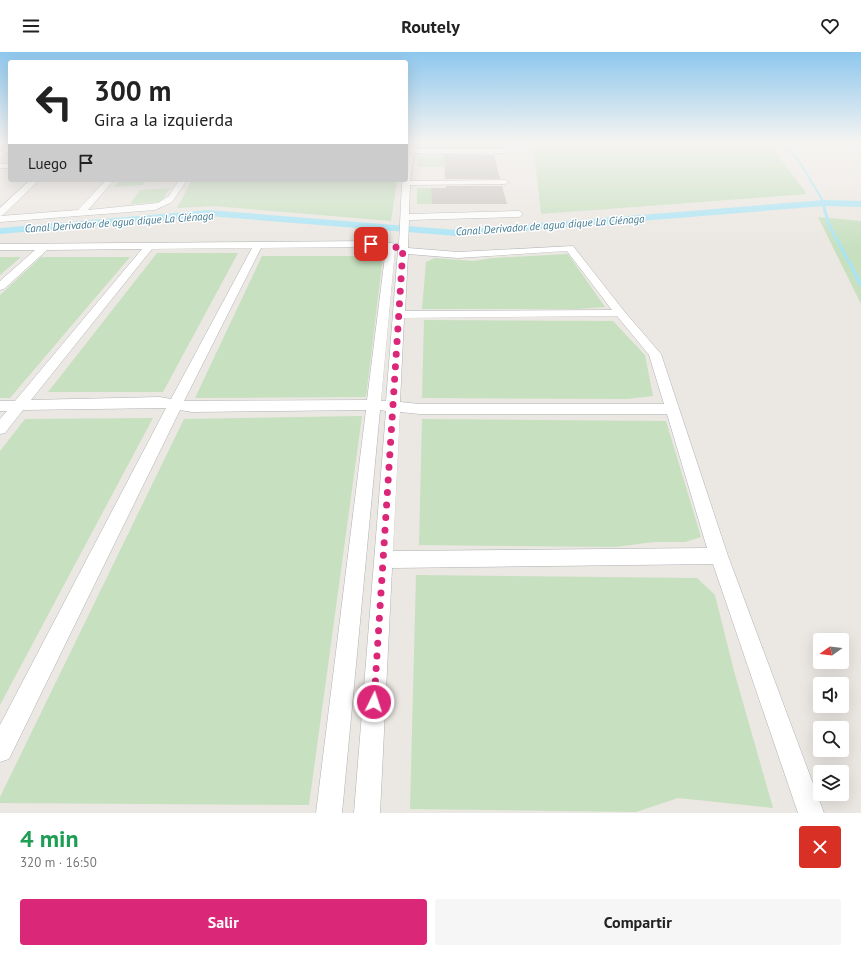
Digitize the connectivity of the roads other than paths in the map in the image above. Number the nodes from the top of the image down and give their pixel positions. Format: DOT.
graph roads {
  1 [pos="33,182"];
  2 [pos="108,182"];
  3 [pos="182,182"];
  4 [pos="506,182"];
  5 [pos="406,183"];
  6 [pos="0,213"];
  7 [pos="80,213"];
  8 [pos="519,214"];
  9 [pos="0,219"];
  10 [pos="402,237"];
  11 [pos="258,245"];
  12 [pos="149,246"];
  13 [pos="44,247"];
  14 [pos="0,248"];
  15 [pos="0,287"];
  16 [pos="620,312"];
  17 [pos="399,316"];
  18 [pos="175,405"];
  19 [pos="374,405"];
  20 [pos="0,406"];
  21 [pos="19,406"];
  22 [pos="393,406"];
  23 [pos="672,409"];
  24 [pos="0,429"];
  25 [pos="719,556"];
  26 [pos="384,560"];
  27 [pos="0,750"];
  28 [pos="329,813"];
  29 [pos="367,813"];
  30 [pos="811,813"];
  1 -- 6 [label="street"];
  2 -- 7 [label="street"];
  3 -- 7 [label="street"];
  4 -- 5 [label="street"];
  5 -- 10 [label="street"];
  7 -- 9 [label="street"];
  8 -- 10 [label="street"];
  10 -- 11 [label="street"];
  10 -- 16 [label="street"];
  10 -- 17 [label="street"];
  10 -- 19 [label="street"];
  11 -- 12 [label="street"];
  11 -- 18 [label="street"];
  12 -- 13 [label="street"];
  12 -- 21 [label="street"];
  13 -- 14 [label="street"];
  13 -- 15 [label="street"];
  16 -- 17 [label="street"];
  16 -- 23 [label="street"];
  17 -- 22 [label="street"];
  18 -- 19 [label="street"];
  18 -- 21 [label="street"];
  18 -- 27 [label="street"];
  19 -- 22 [label="street"];
  19 -- 28 [label="street"];
  20 -- 21 [label="street"];
  21 -- 24 [label="street"];
  22 -- 23 [label="street"];
  22 -- 26 [label="street"];
  23 -- 25 [label="street"];
  25 -- 26 [label="street"];
  25 -- 30 [label="street"];
  26 -- 29 [label="street"];
}
